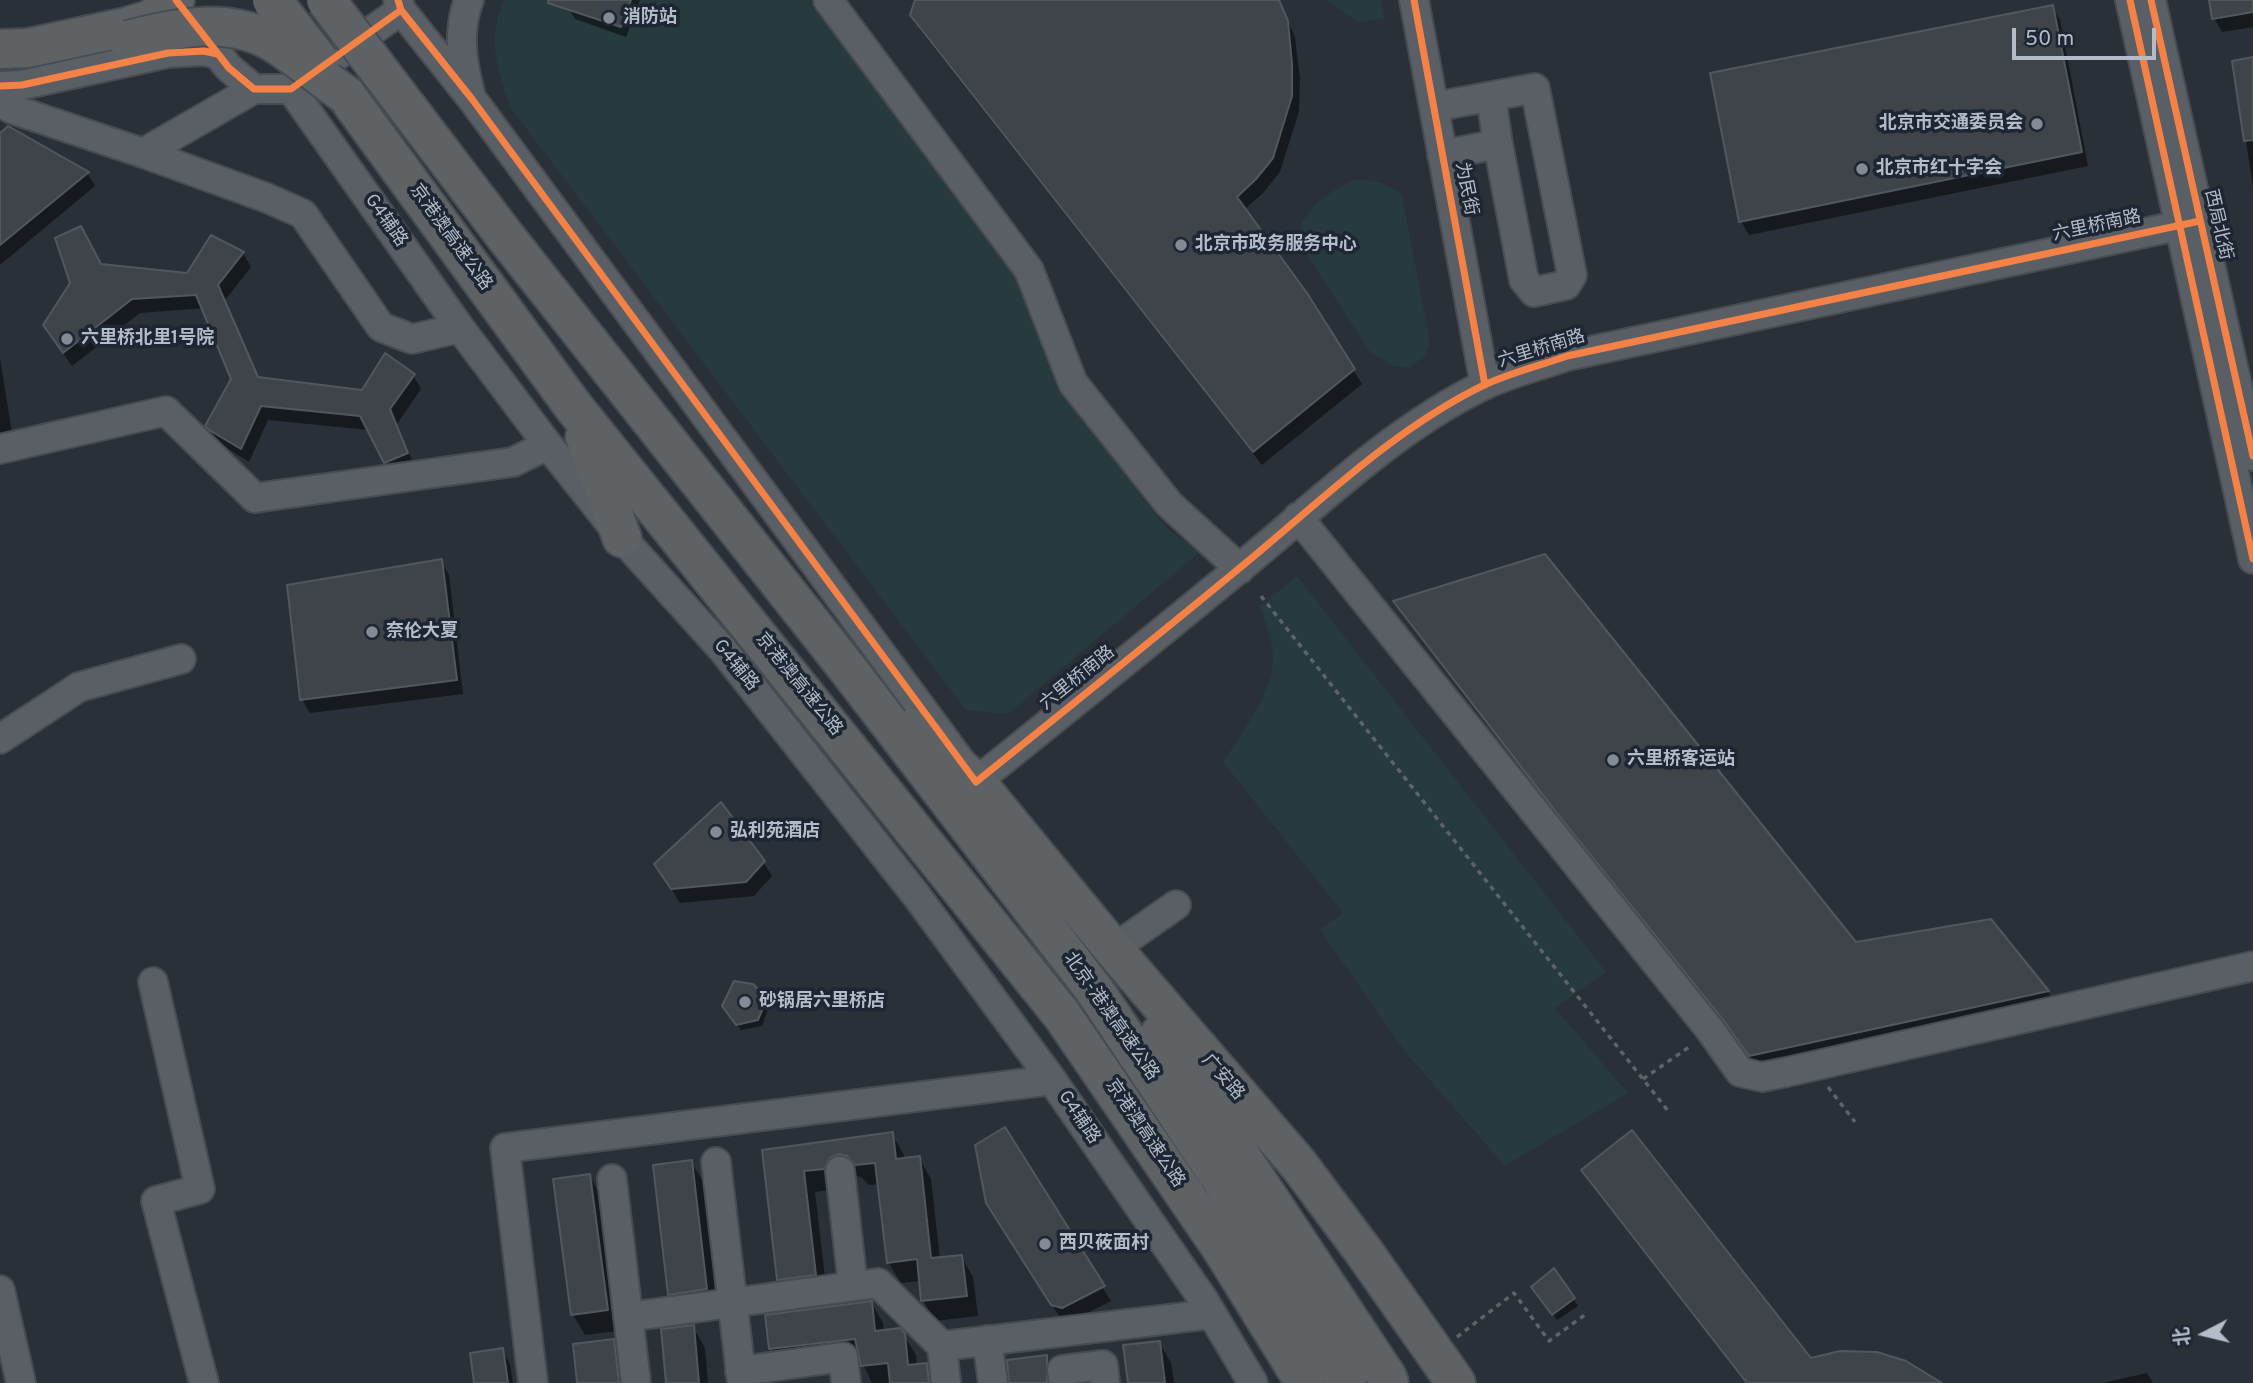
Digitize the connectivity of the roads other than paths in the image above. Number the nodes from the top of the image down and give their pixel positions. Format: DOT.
graph roads {
  1 [pos="176,0"];
  2 [pos="272,0"];
  3 [pos="326,0"];
  4 [pos="355,0"];
  5 [pos="468,0"];
  6 [pos="828,0"];
  7 [pos="1414,0"];
  8 [pos="2130,0"];
  9 [pos="2151,0"];
  10 [pos="399,5"];
  11 [pos="127,34"];
  12 [pos="0,49"];
  13 [pos="217,54"];
  14 [pos="0,64"];
  15 [pos="381,73"];
  16 [pos="254,89"];
  17 [pos="291,89"];
  18 [pos="346,95"];
  19 [pos="1490,97"];
  20 [pos="472,99"];
  21 [pos="3,104"];
  22 [pos="1434,107"];
  23 [pos="1498,144"];
  24 [pos="143,153"];
  25 [pos="1442,155"];
  26 [pos="2190,224"];
  27 [pos="460,328"];
  28 [pos="1485,384"];
  29 [pos="573,406"];
  30 [pos="548,445"];
  31 [pos="0,449"];
  32 [pos="2253,456"];
  33 [pos="1298,517"];
  34 [pos="622,538"];
  35 [pos="2253,559"];
  36 [pos="1240,569"];
  37 [pos="181,659"];
  38 [pos="847,668"];
  39 [pos="0,739"];
  40 [pos="976,782"];
  41 [pos="1176,905"];
  42 [pos="1113,949"];
  43 [pos="2253,966"];
  44 [pos="153,982"];
  45 [pos="1052,1080"];
  46 [pos="716,1162"];
  47 [pos="840,1171"];
  48 [pos="612,1179"];
  49 [pos="853,1286"];
  50 [pos="0,1290"];
  51 [pos="732,1303"];
  52 [pos="1212,1314"];
  53 [pos="628,1317"];
  54 [pos="988,1340"];
  55 [pos="942,1346"];
  56 [pos="1446,1368"];
  57 [pos="741,1377"];
  58 [pos="21,1383"];
  59 [pos="204,1383"];
  60 [pos="533,1383"];
  61 [pos="636,1383"];
  62 [pos="846,1383"];
  63 [pos="946,1383"];
  64 [pos="992,1383"];
  65 [pos="1064,1383"];
  66 [pos="1105,1383"];
  67 [pos="1253,1383"];
  68 [pos="1305,1383"];
  69 [pos="1347,1383"];
  70 [pos="1389,1383"];
  1 -- 11 [label="highway"];
  1 -- 13 [label="street"];
  2 -- 18 [label="highway, 京港澳高速公路, bridge"];
  3 -- 15 [label="highway, bridge"];
  4 -- 15 [label="highway, bridge"];
  5 -- 20 [label="street"];
  6 -- 36 [label="street"];
  7 -- 22 [label="street, 为民街"];
  8 -- 26 [label="street, 西局北街"];
  9 -- 26 [label="street, 西局北街"];
  10 -- 17 [label="street"];
  10 -- 20 [label="street"];
  11 -- 12 [label="highway"];
  11 -- 14 [label="highway"];
  11 -- 18 [label="highway, bridge"];
  13 -- 16 [label="street"];
  13 -- 21 [label="street"];
  15 -- 38 [label="highway"];
  16 -- 17 [label="street"];
  16 -- 24 [label="street"];
  17 -- 27 [label="street, G4辅路"];
  18 -- 29 [label="highway, 京港澳高速公路"];
  19 -- 22 [label="street"];
  19 -- 23 [label="street"];
  19 -- 23 [label="street"];
  20 -- 40 [label="street"];
  21 -- 24 [label="street"];
  22 -- 25 [label="street, 为民街"];
  23 -- 25 [label="street"];
  24 -- 27 [label="street"];
  25 -- 28 [label="street, 为民街"];
  26 -- 28 [label="street, 六里桥南路"];
  26 -- 32 [label="street, 西局北街"];
  26 -- 35 [label="street, 西局北街"];
  27 -- 30 [label="street, G4辅路"];
  28 -- 33 [label="street, 六里桥南路"];
  29 -- 34 [label="highway"];
  29 -- 68 [label="highway, 京港澳高速公路"];
  30 -- 31 [label="street"];
  30 -- 34 [label="street, G4辅路"];
  33 -- 36 [label="street, 六里桥南路"];
  33 -- 43 [label="street"];
  34 -- 45 [label="street, G4辅路"];
  36 -- 40 [label="street, 六里桥南路"];
  37 -- 39 [label="street"];
  38 -- 40 [label="highway, 广安路"];
  38 -- 69 [label="highway, 北京-港澳高速公路"];
  40 -- 42 [label="highway, 广安路"];
  41 -- 42 [label="street"];
  42 -- 56 [label="highway, 广安路"];
  42 -- 70 [label="highway"];
  44 -- 59 [label="street"];
  45 -- 52 [label="street, G4辅路"];
  45 -- 60 [label="street"];
  46 -- 51 [label="street"];
  47 -- 49 [label="street"];
  48 -- 53 [label="street"];
  49 -- 51 [label="street"];
  49 -- 55 [label="street"];
  50 -- 58 [label="street"];
  51 -- 53 [label="street"];
  51 -- 57 [label="street"];
  52 -- 54 [label="street"];
  52 -- 67 [label="street, G4辅路"];
  53 -- 61 [label="street"];
  54 -- 55 [label="street"];
  54 -- 64 [label="street"];
  55 -- 63 [label="street"];
  57 -- 62 [label="street"];
  65 -- 66 [label="street"];
}
